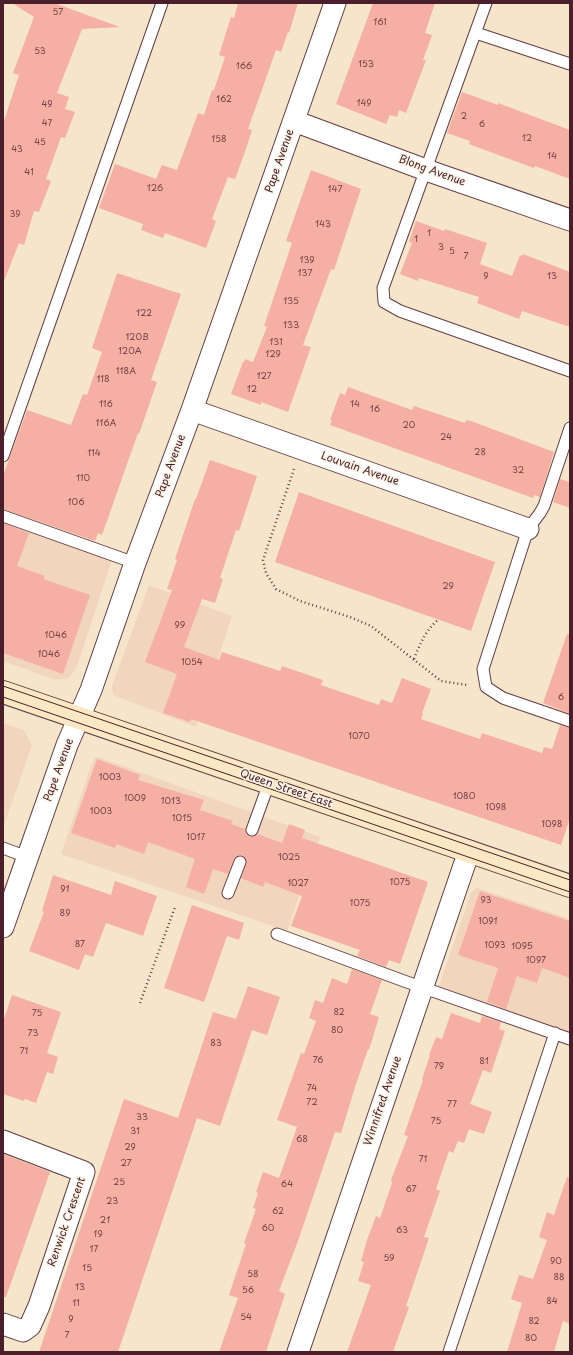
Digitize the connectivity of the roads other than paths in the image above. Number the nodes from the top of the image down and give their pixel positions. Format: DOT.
graph roads {
  1 [pos="162,3"];
  2 [pos="335,3"];
  3 [pos="486,3"];
  4 [pos="476,33"];
  5 [pos="570,64"];
  6 [pos="294,121"];
  7 [pos="426,170"];
  8 [pos="570,220"];
  9 [pos="570,371"];
  10 [pos="192,410"];
  11 [pos="570,428"];
  12 [pos="3,456"];
  13 [pos="3,516"];
  14 [pos="528,529"];
  15 [pos="135,563"];
  16 [pos="3,692"];
  17 [pos="79,718"];
  18 [pos="570,721"];
  19 [pos="269,783"];
  20 [pos="252,830"];
  21 [pos="3,848"];
  22 [pos="469,851"];
  23 [pos="27,857"];
  24 [pos="240,862"];
  25 [pos="570,886"];
  26 [pos="228,893"];
  27 [pos="3,927"];
  28 [pos="277,934"];
  29 [pos="422,987"];
  30 [pos="555,1033"];
  31 [pos="570,1039"];
  32 [pos="3,1141"];
  33 [pos="3,1324"];
  34 [pos="298,1352"];
  35 [pos="449,1352"];
  1 -- 12 [label="lane"];
  2 -- 6 [label="street, Pape Avenue"];
  3 -- 4 [label="lane"];
  4 -- 5 [label="lane"];
  4 -- 7 [label="lane"];
  6 -- 7 [label="street, Blong Avenue"];
  6 -- 10 [label="street, Pape Avenue"];
  7 -- 8 [label="street, Blong Avenue"];
  7 -- 9 [label="lane"];
  10 -- 14 [label="street, Louvain Avenue"];
  10 -- 15 [label="street, Pape Avenue"];
  11 -- 14 [label="lane"];
  13 -- 15 [label="lane"];
  14 -- 18 [label="lane"];
  15 -- 17 [label="street, Pape Avenue"];
  16 -- 17 [label="main road, Queen Street East"];
  17 -- 19 [label="main road, Queen Street East"];
  17 -- 23 [label="street, Pape Avenue"];
  19 -- 20 [label="lane"];
  19 -- 22 [label="main road, Queen Street East"];
  21 -- 23 [label="lane"];
  22 -- 25 [label="main road, Queen Street East"];
  22 -- 29 [label="street, Winnifred Avenue"];
  23 -- 27 [label="street, Pape Avenue"];
  24 -- 26 [label="lane"];
  28 -- 29 [label="lane"];
  29 -- 30 [label="lane"];
  29 -- 34 [label="street, Winnifred Avenue"];
  30 -- 31 [label="lane"];
  30 -- 35 [label="lane"];
  32 -- 33 [label="street, Renwick Crescent"];
}
